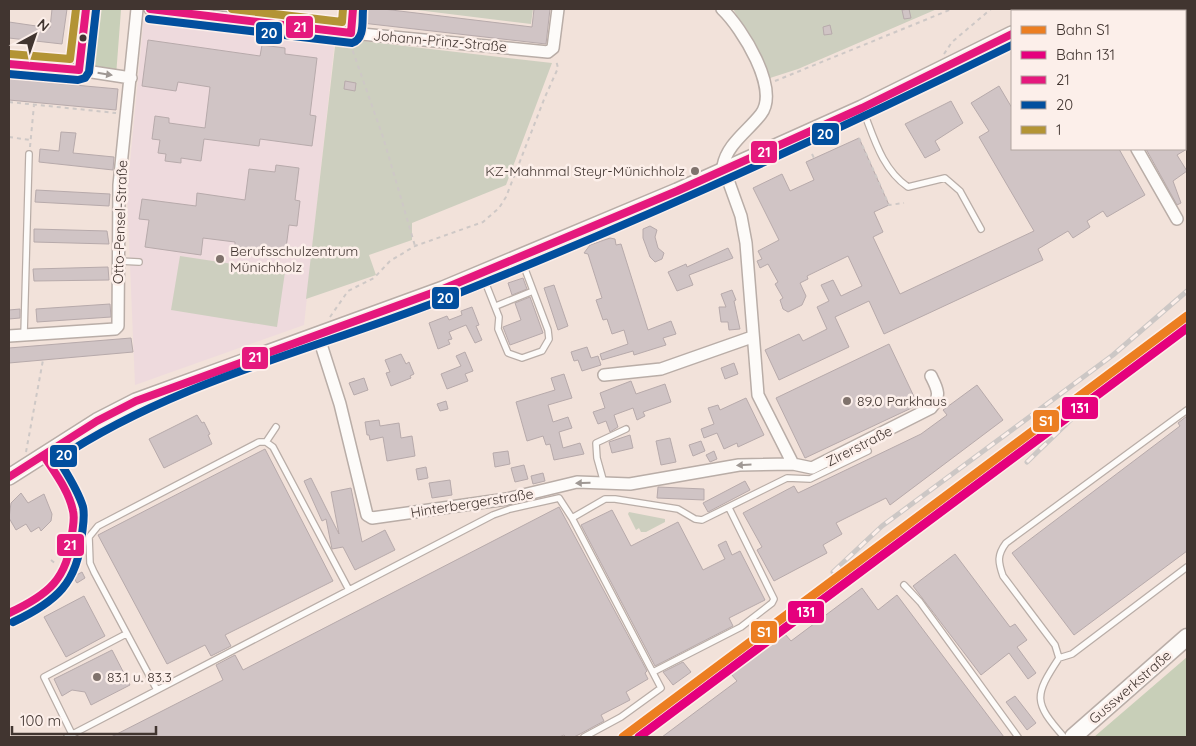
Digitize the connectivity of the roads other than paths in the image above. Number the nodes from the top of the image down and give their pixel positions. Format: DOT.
graph roads {
  1 [pos="86,9"];
  2 [pos="137,9"];
  3 [pos="150,9"];
  4 [pos="353,9"];
  5 [pos="558,9"];
  6 [pos="722,9"];
  7 [pos="348,32"];
  8 [pos="1011,34"];
  9 [pos="9,64"];
  10 [pos="79,70"];
  11 [pos="131,78"];
  12 [pos="862,108"];
  13 [pos="1138,150"];
  14 [pos="29,154"];
  15 [pos="724,170"];
  16 [pos="1177,219"];
  17 [pos="981,229"];
  18 [pos="520,256"];
  19 [pos="118,261"];
  20 [pos="139,262"];
  21 [pos="482,272"];
  22 [pos="533,291"];
  23 [pos="496,306"];
  24 [pos="322,333"];
  25 [pos="24,335"];
  26 [pos="9,336"];
  27 [pos="752,337"];
  28 [pos="604,375"];
  29 [pos="931,376"];
  30 [pos="1187,410"];
  31 [pos="276,427"];
  32 [pos="626,429"];
  33 [pos="266,442"];
  34 [pos="868,451"];
  35 [pos="44,456"];
  36 [pos="793,464"];
  37 [pos="9,477"];
  38 [pos="604,483"];
  39 [pos="729,508"];
  40 [pos="572,518"];
  41 [pos="1187,567"];
  42 [pos="904,585"];
  43 [pos="348,590"];
  44 [pos="9,613"];
  45 [pos="126,634"];
  46 [pos="1187,637"];
  47 [pos="1059,658"];
  48 [pos="653,672"];
  49 [pos="157,690"];
  50 [pos="69,736"];
  51 [pos="584,737"];
  52 [pos="1018,737"];
  53 [pos="1064,737"];
  54 [pos="1072,737"];
  1 -- 10 [label="street"];
  2 -- 11 [label="street, Otto-Pensel-Straße"];
  3 -- 7 [label="street, Johann-Prinz-Straße"];
  4 -- 7 [label="street"];
  5 -- 7 [label="street, Johann-Prinz-Straße"];
  6 -- 15 [label="street"];
  8 -- 12 [label="main road"];
  9 -- 10 [label="street"];
  10 -- 11 [label="street, one-way"];
  11 -- 19 [label="street, Otto-Pensel-Straße"];
  12 -- 15 [label="main road"];
  12 -- 17 [label="lane"];
  13 -- 16 [label="street"];
  14 -- 25 [label="lane"];
  15 -- 18 [label="main road"];
  15 -- 27 [label="street"];
  18 -- 21 [label="main road"];
  18 -- 22 [label="lane"];
  19 -- 20 [label="lane"];
  19 -- 25 [label="street, Otto-Pensel-Straße"];
  21 -- 23 [label="lane"];
  21 -- 24 [label="main road"];
  22 -- 23 [label="lane"];
  22 -- 23 [label="lane"];
  24 -- 35 [label="main road"];
  38 -- 24 [label="street, Hinterbergerstraße, one-way"];
  25 -- 26 [label="street, Otto-Pensel-Straße"];
  27 -- 28 [label="street"];
  27 -- 36 [label="street"];
  29 -- 36 [label="street, Zirerstraße"];
  30 -- 47 [label="lane"];
  31 -- 33 [label="lane"];
  32 -- 38 [label="lane"];
  33 -- 43 [label="lane"];
  33 -- 45 [label="lane"];
  34 -- 39 [label="lane"];
  35 -- 37 [label="main road"];
  35 -- 44 [label="lane"];
  36 -- 38 [label="street, Hinterbergerstraße, one-way"];
  39 -- 40 [label="lane"];
  39 -- 48 [label="lane"];
  40 -- 43 [label="lane"];
  40 -- 48 [label="lane"];
  41 -- 47 [label="lane"];
  42 -- 52 [label="lane"];
  43 -- 49 [label="lane"];
  45 -- 49 [label="lane"];
  45 -- 50 [label="lane"];
  46 -- 54 [label="main road, Gusswerkstraße"];
  47 -- 53 [label="lane"];
  48 -- 51 [label="lane"];
  49 -- 50 [label="lane"];
}
